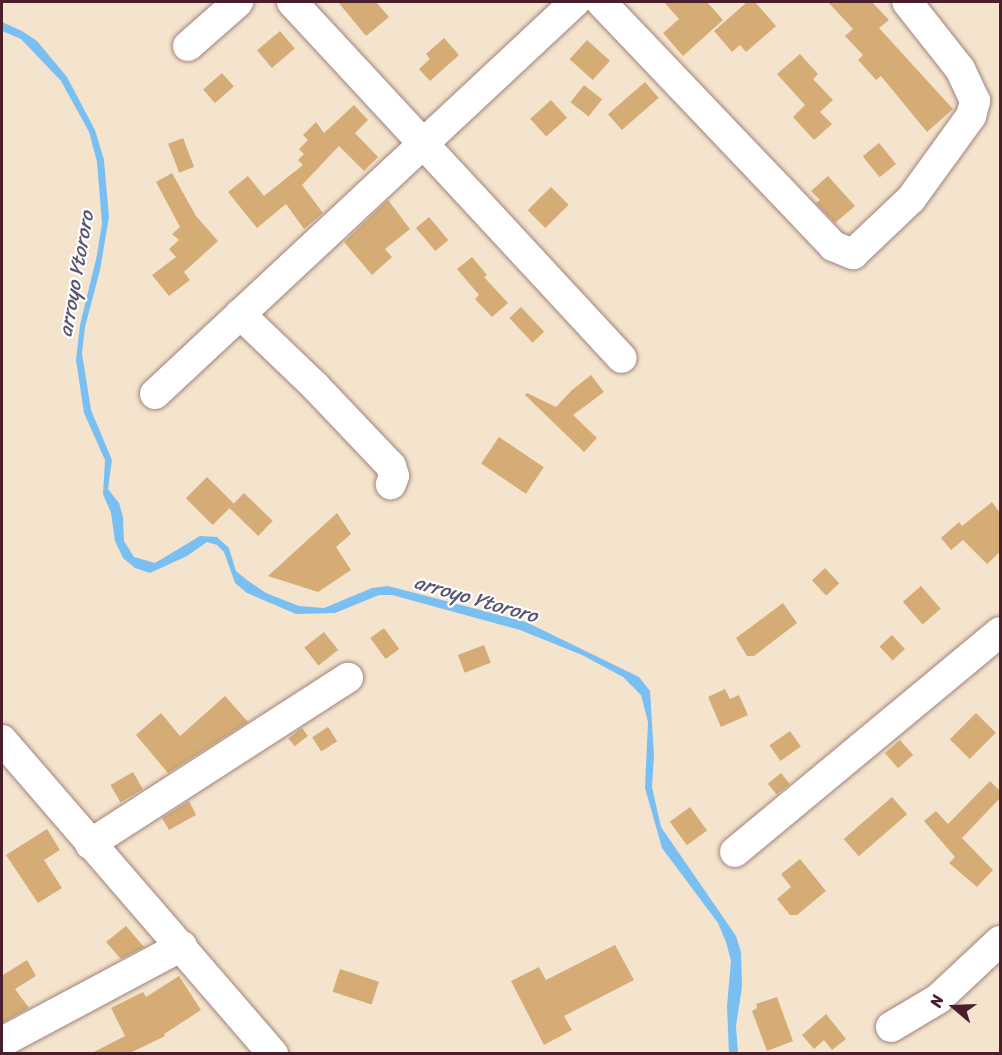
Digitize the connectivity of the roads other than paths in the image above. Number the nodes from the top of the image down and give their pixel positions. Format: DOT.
graph roads {
  1 [pos="238,2"];
  2 [pos="292,2"];
  3 [pos="575,2"];
  4 [pos="602,2"];
  5 [pos="907,2"];
  6 [pos="188,46"];
  7 [pos="423,142"];
  8 [pos="240,314"];
  9 [pos="622,358"];
  10 [pos="155,393"];
  11 [pos="391,484"];
  12 [pos="1000,632"];
  13 [pos="348,678"];
  14 [pos="2,740"];
  15 [pos="90,844"];
  16 [pos="735,852"];
  17 [pos="1000,941"];
  18 [pos="182,946"];
  19 [pos="891,1027"];
  20 [pos="2,1042"];
  21 [pos="273,1053"];
  1 -- 6 [label="street"];
  2 -- 7 [label="street"];
  3 -- 7 [label="street"];
  4 -- 5 [label="street"];
  7 -- 8 [label="street"];
  7 -- 9 [label="street"];
  8 -- 10 [label="street"];
  8 -- 11 [label="street"];
  12 -- 16 [label="street"];
  13 -- 15 [label="street"];
  14 -- 15 [label="street"];
  15 -- 18 [label="street"];
  17 -- 19 [label="street"];
  18 -- 20 [label="street"];
  18 -- 21 [label="street"];
}
